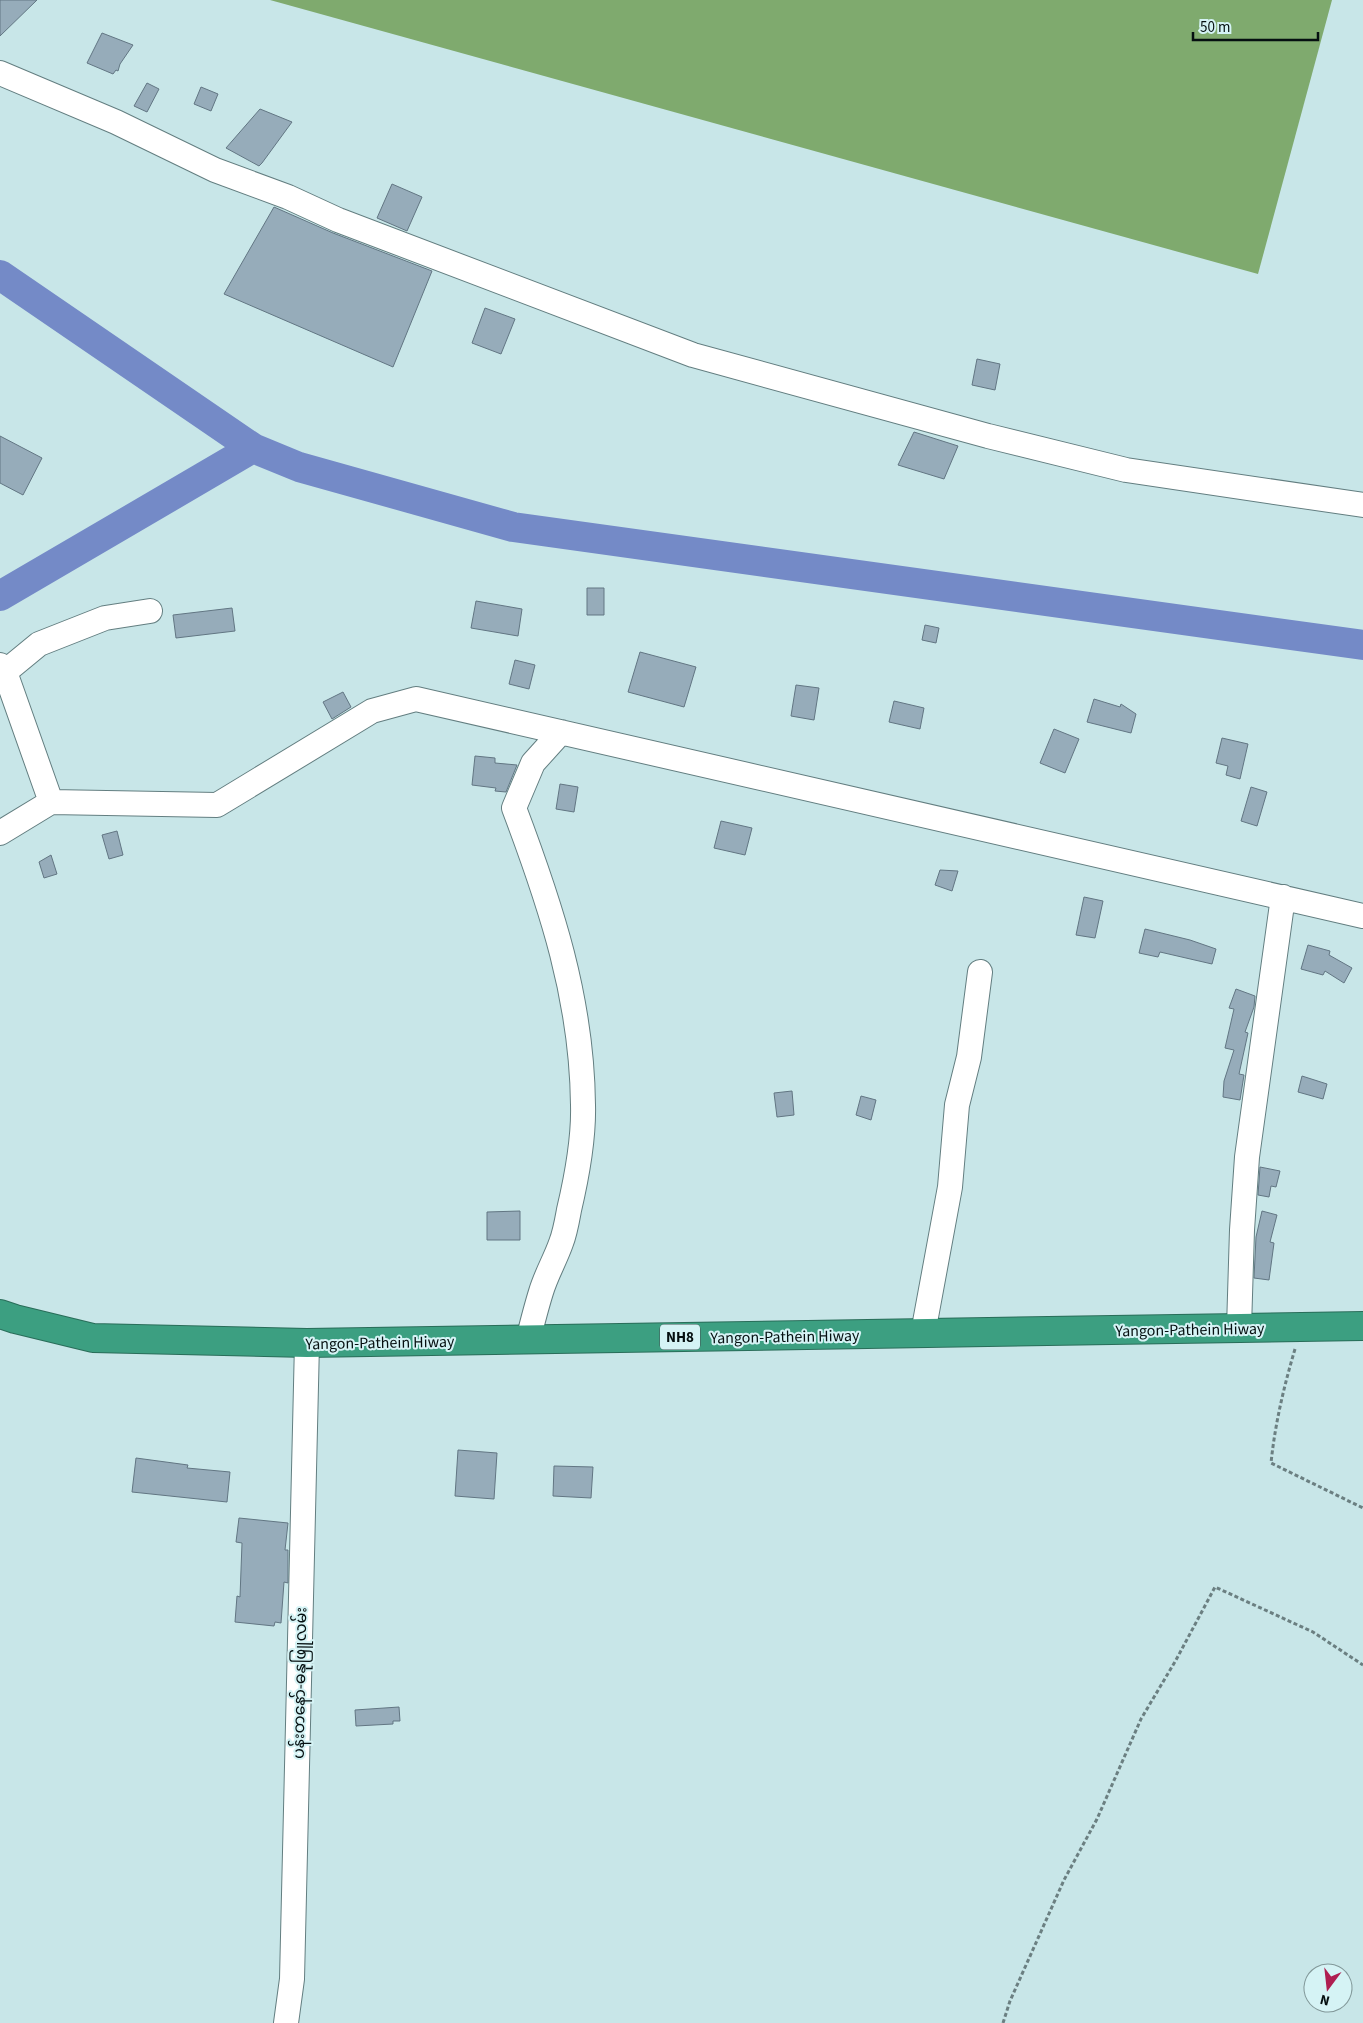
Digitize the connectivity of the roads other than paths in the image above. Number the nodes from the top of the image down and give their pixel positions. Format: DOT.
graph roads {
  1 [pos="0,72"];
  2 [pos="1363,505"];
  3 [pos="150,611"];
  4 [pos="3,668"];
  5 [pos="561,732"];
  6 [pos="51,802"];
  7 [pos="0,833"];
  8 [pos="1283,897"];
  9 [pos="1363,916"];
  10 [pos="980,972"];
  11 [pos="0,1314"];
  12 [pos="1363,1326"];
  13 [pos="1239,1328"];
  14 [pos="923,1333"];
  15 [pos="528,1340"];
  16 [pos="307,1343"];
  17 [pos="286,2023"];
  1 -- 2 [label="street"];
  3 -- 4 [label="street"];
  4 -- 6 [label="street"];
  5 -- 6 [label="street"];
  5 -- 8 [label="street"];
  5 -- 15 [label="street"];
  6 -- 7 [label="street"];
  8 -- 9 [label="street"];
  8 -- 13 [label="street"];
  10 -- 14 [label="street"];
  11 -- 16 [label="highway, Yangon-Pathein Hiway / NH8"];
  12 -- 13 [label="highway, Yangon-Pathein Hiway / NH8"];
  13 -- 14 [label="highway, Yangon-Pathein Hiway / NH8"];
  14 -- 15 [label="highway, Yangon-Pathein Hiway / NH8"];
  15 -- 16 [label="highway, Yangon-Pathein Hiway / NH8"];
  16 -- 17 [label="street, ပန်းတနော်-ဓနုဖြူလမ်း"];
}
